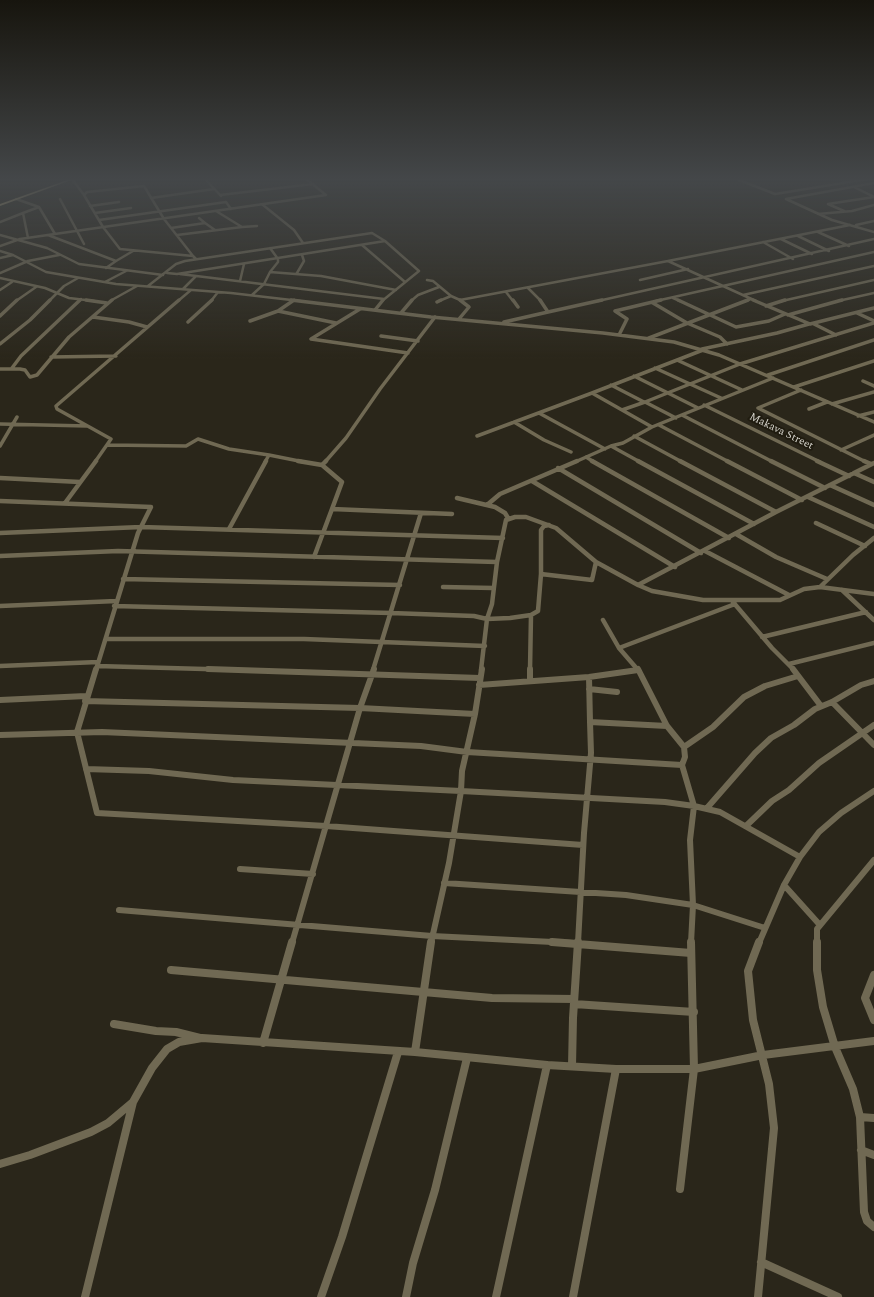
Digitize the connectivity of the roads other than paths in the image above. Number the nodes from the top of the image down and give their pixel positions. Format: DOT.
graph roads {
  1 [pos="19,239"];
  2 [pos="23,239"];
  3 [pos="56,239"];
  4 [pos="81,239"];
  5 [pos="111,239"];
  6 [pos="180,239"];
  7 [pos="300,239"];
  8 [pos="336,239"];
  9 [pos="381,239"];
  10 [pos="781,239"];
  11 [pos="803,239"];
  12 [pos="833,239"];
  13 [pos="326,240"];
  14 [pos="874,240"];
  15 [pos="385,241"];
  16 [pos="763,242"];
  17 [pos="84,244"];
  18 [pos="304,244"];
  19 [pos="362,245"];
  20 [pos="0,246"];
  21 [pos="850,246"];
  22 [pos="270,248"];
  23 [pos="0,251"];
  24 [pos="134,251"];
  25 [pos="829,251"];
  26 [pos="874,252"];
  27 [pos="812,254"];
  28 [pos="13,255"];
  29 [pos="59,255"];
  30 [pos="302,255"];
  31 [pos="193,256"];
  32 [pos="0,258"];
  33 [pos="20,258"];
  34 [pos="278,258"];
  35 [pos="196,259"];
  36 [pos="793,259"];
  37 [pos="14,261"];
  38 [pos="28,261"];
  39 [pos="116,261"];
  40 [pos="668,261"];
  41 [pos="244,264"];
  42 [pos="874,266"];
  43 [pos="106,268"];
  44 [pos="688,270"];
  45 [pos="127,271"];
  46 [pos="270,272"];
  47 [pos="0,273"];
  48 [pos="166,273"];
  49 [pos="297,273"];
  50 [pos="177,274"];
  51 [pos="163,275"];
  52 [pos="195,277"];
  53 [pos="0,278"];
  54 [pos="78,278"];
  55 [pos="705,278"];
  56 [pos="427,280"];
  57 [pos="640,280"];
  58 [pos="874,280"];
  59 [pos="240,281"];
  60 [pos="12,282"];
  61 [pos="105,282"];
  62 [pos="406,282"];
  63 [pos="264,284"];
  64 [pos="137,286"];
  65 [pos="725,286"];
  66 [pos="36,287"];
  67 [pos="148,287"];
  68 [pos="439,287"];
  69 [pos="528,288"];
  70 [pos="183,289"];
  71 [pos="0,290"];
  72 [pos="191,290"];
  73 [pos="396,290"];
  74 [pos="218,292"];
  75 [pos="506,292"];
  76 [pos="57,293"];
  77 [pos="874,293"];
  78 [pos="252,295"];
  79 [pos="743,295"];
  80 [pos="451,296"];
  81 [pos="672,298"];
  82 [pos="81,299"];
  83 [pos="384,299"];
  84 [pos="751,299"];
  85 [pos="294,300"];
  86 [pos="460,300"];
  87 [pos="438,302"];
  88 [pos="653,302"];
  89 [pos="107,303"];
  90 [pos="766,306"];
  91 [pos="518,307"];
  92 [pos="874,308"];
  93 [pos="360,309"];
  94 [pos="375,310"];
  95 [pos="278,311"];
  96 [pos="548,312"];
  97 [pos="857,313"];
  98 [pos="401,314"];
  99 [pos="787,315"];
  100 [pos="0,316"];
  101 [pos="707,316"];
  102 [pos="93,317"];
  103 [pos="435,317"];
  104 [pos="459,319"];
  105 [pos="250,321"];
  106 [pos="188,322"];
  107 [pos="874,322"];
  108 [pos="336,323"];
  109 [pos="500,323"];
  110 [pos="687,323"];
  111 [pos="812,324"];
  112 [pos="147,327"];
  113 [pos="619,335"];
  114 [pos="836,335"];
  115 [pos="381,336"];
  116 [pos="648,338"];
  117 [pos="2,340"];
  118 [pos="874,340"];
  119 [pos="418,341"];
  120 [pos="0,344"];
  121 [pos="727,344"];
  122 [pos="702,350"];
  123 [pos="408,353"];
  124 [pos="116,356"];
  125 [pos="51,357"];
  126 [pos="677,360"];
  127 [pos="874,361"];
  128 [pos="740,364"];
  129 [pos="12,368"];
  130 [pos="655,368"];
  131 [pos="0,369"];
  132 [pos="711,375"];
  133 [pos="768,375"];
  134 [pos="634,376"];
  135 [pos="773,378"];
  136 [pos="863,381"];
  137 [pos="690,384"];
  138 [pos="611,386"];
  139 [pos="874,386"];
  140 [pos="794,387"];
  141 [pos="742,390"];
  142 [pos="801,390"];
  143 [pos="667,392"];
  144 [pos="874,392"];
  145 [pos="592,393"];
  146 [pos="721,398"];
  147 [pos="644,402"];
  148 [pos="827,402"];
  149 [pos="832,404"];
  150 [pos="704,405"];
  151 [pos="698,408"];
  152 [pos="808,409"];
  153 [pos="622,410"];
  154 [pos="538,412"];
  155 [pos="874,412"];
  156 [pos="682,415"];
  157 [pos="858,416"];
  158 [pos="17,417"];
  159 [pos="676,418"];
  160 [pos="514,422"];
  161 [pos="874,422"];
  162 [pos="0,424"];
  163 [pos="12,424"];
  164 [pos="659,425"];
  165 [pos="88,426"];
  166 [pos="652,427"];
  167 [pos="874,435"];
  168 [pos="477,436"];
  169 [pos="634,436"];
  170 [pos="1,441"];
  171 [pos="107,444"];
  172 [pos="0,446"];
  173 [pos="611,446"];
  174 [pos="605,450"];
  175 [pos="841,450"];
  176 [pos="571,452"];
  177 [pos="269,455"];
  178 [pos="586,457"];
  179 [pos="873,463"];
  180 [pos="322,465"];
  181 [pos="558,468"];
  182 [pos="851,474"];
  183 [pos="0,478"];
  184 [pos="532,481"];
  185 [pos="80,482"];
  186 [pos="874,482"];
  187 [pos="828,486"];
  188 [pos="808,497"];
  189 [pos="457,498"];
  190 [pos="802,500"];
  191 [pos="0,501"];
  192 [pos="65,502"];
  193 [pos="486,505"];
  194 [pos="874,505"];
  195 [pos="332,509"];
  196 [pos="776,512"];
  197 [pos="421,513"];
  198 [pos="452,514"];
  199 [pos="508,518"];
  200 [pos="816,523"];
  201 [pos="549,524"];
  202 [pos="754,524"];
  203 [pos="140,527"];
  204 [pos="874,527"];
  205 [pos="229,529"];
  206 [pos="323,531"];
  207 [pos="0,533"];
  208 [pos="415,534"];
  209 [pos="736,534"];
  210 [pos="503,538"];
  211 [pos="729,538"];
  212 [pos="874,538"];
  213 [pos="865,546"];
  214 [pos="132,552"];
  215 [pos="703,552"];
  216 [pos="0,556"];
  217 [pos="314,557"];
  218 [pos="407,558"];
  219 [pos="498,562"];
  220 [pos="596,562"];
  221 [pos="675,567"];
  222 [pos="541,574"];
  223 [pos="123,579"];
  224 [pos="827,579"];
  225 [pos="400,585"];
  226 [pos="638,585"];
  227 [pos="443,587"];
  228 [pos="820,587"];
  229 [pos="493,588"];
  230 [pos="841,590"];
  231 [pos="874,594"];
  232 [pos="789,595"];
  233 [pos="115,603"];
  234 [pos="733,603"];
  235 [pos="0,606"];
  236 [pos="866,612"];
  237 [pos="391,613"];
  238 [pos="531,615"];
  239 [pos="487,619"];
  240 [pos="603,620"];
  241 [pos="874,620"];
  242 [pos="762,637"];
  243 [pos="106,639"];
  244 [pos="383,643"];
  245 [pos="874,643"];
  246 [pos="486,646"];
  247 [pos="620,648"];
  248 [pos="97,664"];
  249 [pos="789,664"];
  250 [pos="0,666"];
  251 [pos="638,670"];
  252 [pos="372,674"];
  253 [pos="798,676"];
  254 [pos="589,677"];
  255 [pos="480,678"];
  256 [pos="530,681"];
  257 [pos="874,681"];
  258 [pos="479,685"];
  259 [pos="589,689"];
  260 [pos="617,692"];
  261 [pos="85,699"];
  262 [pos="0,700"];
  263 [pos="832,702"];
  264 [pos="821,706"];
  265 [pos="360,708"];
  266 [pos="475,714"];
  267 [pos="590,722"];
  268 [pos="874,725"];
  269 [pos="667,726"];
  270 [pos="76,732"];
  271 [pos="863,734"];
  272 [pos="0,735"];
  273 [pos="350,744"];
  274 [pos="874,745"];
  275 [pos="684,747"];
  276 [pos="467,752"];
  277 [pos="590,759"];
  278 [pos="682,765"];
  279 [pos="86,769"];
  280 [pos="338,785"];
  281 [pos="461,791"];
  282 [pos="874,791"];
  283 [pos="588,798"];
  284 [pos="694,806"];
  285 [pos="707,808"];
  286 [pos="326,826"];
  287 [pos="746,826"];
  288 [pos="455,836"];
  289 [pos="583,845"];
  290 [pos="800,858"];
  291 [pos="874,860"];
  292 [pos="240,869"];
  293 [pos="312,874"];
  294 [pos="444,883"];
  295 [pos="784,885"];
  296 [pos="582,893"];
  297 [pos="693,904"];
  298 [pos="119,910"];
  299 [pos="819,924"];
  300 [pos="298,925"];
  301 [pos="765,928"];
  302 [pos="432,936"];
  303 [pos="578,943"];
  304 [pos="691,953"];
  305 [pos="171,970"];
  306 [pos="874,974"];
  307 [pos="282,981"];
  308 [pos="424,993"];
  309 [pos="574,1002"];
  310 [pos="694,1012"];
  311 [pos="874,1020"];
  312 [pos="114,1024"];
  313 [pos="202,1038"];
  314 [pos="874,1041"];
  315 [pos="263,1043"];
  316 [pos="835,1047"];
  317 [pos="398,1052"];
  318 [pos="415,1052"];
  319 [pos="763,1055"];
  320 [pos="467,1058"];
  321 [pos="546,1065"];
  322 [pos="572,1066"];
  323 [pos="616,1069"];
  324 [pos="694,1069"];
  325 [pos="133,1102"];
  326 [pos="860,1118"];
  327 [pos="874,1118"];
  328 [pos="861,1150"];
  329 [pos="874,1156"];
  330 [pos="0,1164"];
  331 [pos="680,1189"];
  332 [pos="874,1227"];
  333 [pos="761,1262"];
  334 [pos="85,1297"];
  335 [pos="321,1297"];
  336 [pos="406,1297"];
  337 [pos="496,1297"];
  338 [pos="574,1297"];
  339 [pos="758,1297"];
  340 [pos="838,1297"];
  1 -- 2 [label="street"];
  1 -- 20 [label="street"];
  1 -- 29 [label="street"];
  3 -- 39 [label="street"];
  4 -- 17 [label="street"];
  5 -- 24 [label="street"];
  6 -- 31 [label="street"];
  7 -- 18 [label="street"];
  8 -- 13 [label="street"];
  9 -- 15 [label="street"];
  10 -- 16 [label="street"];
  10 -- 27 [label="street"];
  11 -- 25 [label="street"];
  12 -- 21 [label="street"];
  13 -- 18 [label="street"];
  14 -- 21 [label="street"];
  15 -- 19 [label="street"];
  15 -- 62 [label="street"];
  16 -- 36 [label="street"];
  16 -- 40 [label="street"];
  18 -- 22 [label="street"];
  19 -- 30 [label="street"];
  19 -- 62 [label="street"];
  21 -- 25 [label="street"];
  22 -- 34 [label="street"];
  22 -- 35 [label="street"];
  23 -- 28 [label="street"];
  24 -- 31 [label="street"];
  24 -- 39 [label="street"];
  25 -- 27 [label="street"];
  26 -- 65 [label="street"];
  27 -- 36 [label="street"];
  28 -- 32 [label="street"];
  28 -- 33 [label="street"];
  29 -- 38 [label="street"];
  29 -- 43 [label="street"];
  30 -- 34 [label="street"];
  30 -- 49 [label="street"];
  31 -- 35 [label="street"];
  33 -- 37 [label="street"];
  33 -- 38 [label="street"];
  34 -- 41 [label="street"];
  34 -- 46 [label="street"];
  35 -- 48 [label="street"];
  36 -- 55 [label="street"];
  38 -- 47 [label="street"];
  38 -- 54 [label="street"];
  39 -- 43 [label="street"];
  40 -- 44 [label="street"];
  40 -- 69 [label="street"];
  41 -- 50 [label="street"];
  41 -- 59 [label="street"];
  42 -- 79 [label="street"];
  43 -- 45 [label="street"];
  44 -- 55 [label="street"];
  44 -- 57 [label="street"];
  45 -- 51 [label="street"];
  45 -- 61 [label="street"];
  46 -- 49 [label="street"];
  46 -- 63 [label="street"];
  48 -- 50 [label="street"];
  48 -- 51 [label="street"];
  49 -- 73 [label="street"];
  50 -- 52 [label="street"];
  51 -- 67 [label="street"];
  52 -- 59 [label="street"];
  52 -- 70 [label="street"];
  53 -- 60 [label="street"];
  54 -- 61 [label="street"];
  54 -- 76 [label="street"];
  55 -- 65 [label="street"];
  55 -- 96 [label="street"];
  56 -- 68 [label="street"];
  58 -- 90 [label="street"];
  59 -- 63 [label="street"];
  60 -- 66 [label="street"];
  60 -- 71 [label="street"];
  61 -- 64 [label="street"];
  62 -- 73 [label="street"];
  63 -- 78 [label="street"];
  63 -- 83 [label="street"];
  64 -- 67 [label="street"];
  64 -- 89 [label="street"];
  65 -- 79 [label="street"];
  65 -- 81 [label="street"];
  66 -- 76 [label="street"];
  66 -- 100 [label="street"];
  67 -- 70 [label="street"];
  68 -- 80 [label="street"];
  68 -- 98 [label="street"];
  69 -- 75 [label="street"];
  69 -- 96 [label="street"];
  70 -- 72 [label="street"];
  72 -- 74 [label="street"];
  72 -- 112 [label="street"];
  73 -- 83 [label="street"];
  74 -- 78 [label="street"];
  74 -- 106 [label="street"];
  75 -- 86 [label="street"];
  75 -- 91 [label="street"];
  76 -- 82 [label="street"];
  76 -- 117 [label="street"];
  77 -- 99 [label="street"];
  78 -- 85 [label="street"];
  79 -- 84 [label="street"];
  80 -- 86 [label="street"];
  80 -- 87 [label="street"];
  81 -- 88 [label="street"];
  81 -- 101 [label="street"];
  82 -- 89 [label="street"];
  82 -- 129 [label="street"];
  83 -- 94 [label="street"];
  84 -- 90 [label="street"];
  84 -- 101 [label="street"];
  85 -- 93 [label="street"];
  85 -- 95 [label="street"];
  86 -- 104 [label="street"];
  88 -- 110 [label="street"];
  88 -- 113 [label="street"];
  89 -- 102 [label="street"];
  90 -- 99 [label="street"];
  92 -- 97 [label="street"];
  93 -- 94 [label="street"];
  93 -- 108 [label="street"];
  94 -- 98 [label="street"];
  95 -- 105 [label="street"];
  95 -- 108 [label="street"];
  96 -- 109 [label="street"];
  97 -- 107 [label="street"];
  97 -- 111 [label="street"];
  98 -- 103 [label="street"];
  99 -- 101 [label="street"];
  99 -- 111 [label="street"];
  101 -- 110 [label="street"];
  102 -- 112 [label="street"];
  102 -- 125 [label="street"];
  103 -- 104 [label="street"];
  103 -- 119 [label="street"];
  104 -- 109 [label="street"];
  107 -- 114 [label="street"];
  108 -- 123 [label="street"];
  109 -- 113 [label="street"];
  110 -- 116 [label="street"];
  110 -- 121 [label="street"];
  111 -- 114 [label="street"];
  111 -- 121 [label="street"];
  112 -- 124 [label="street"];
  113 -- 116 [label="street"];
  114 -- 128 [label="street"];
  115 -- 119 [label="street"];
  116 -- 122 [label="street"];
  117 -- 120 [label="street"];
  118 -- 133 [label="street"];
  119 -- 123 [label="street"];
  121 -- 122 [label="street"];
  122 -- 126 [label="street"];
  122 -- 128 [label="street"];
  123 -- 180 [label="street"];
  124 -- 125 [label="street"];
  124 -- 165 [label="street"];
  125 -- 129 [label="street"];
  126 -- 130 [label="street"];
  126 -- 132 [label="street"];
  127 -- 140 [label="street"];
  128 -- 132 [label="street"];
  128 -- 133 [label="street"];
  129 -- 131 [label="street"];
  130 -- 134 [label="street"];
  130 -- 137 [label="street"];
  132 -- 137 [label="street"];
  132 -- 141 [label="street"];
  133 -- 135 [label="street"];
  134 -- 138 [label="street"];
  134 -- 143 [label="street"];
  135 -- 140 [label="street"];
  135 -- 141 [label="street"];
  136 -- 139 [label="street"];
  137 -- 143 [label="street"];
  137 -- 146 [label="street"];
  138 -- 145 [label="street"];
  138 -- 147 [label="street"];
  140 -- 142 [label="street"];
  141 -- 146 [label="street"];
  142 -- 148 [label="street"];
  142 -- 175 [label="street"];
  143 -- 147 [label="street"];
  143 -- 151 [label="street"];
  144 -- 149 [label="street"];
  145 -- 153 [label="street"];
  145 -- 154 [label="street"];
  146 -- 150 [label="street"];
  147 -- 153 [label="street"];
  147 -- 159 [label="street"];
  148 -- 149 [label="street"];
  148 -- 152 [label="street"];
  149 -- 157 [label="street"];
  150 -- 151 [label="street"];
  150 -- 182 [label="street, Makava Street"];
  151 -- 156 [label="street"];
  153 -- 166 [label="street"];
  154 -- 160 [label="street"];
  154 -- 174 [label="street"];
  155 -- 157 [label="street"];
  156 -- 159 [label="street"];
  156 -- 187 [label="street"];
  157 -- 161 [label="street"];
  158 -- 163 [label="street"];
  159 -- 164 [label="street"];
  160 -- 168 [label="street"];
  160 -- 176 [label="street"];
  162 -- 163 [label="street"];
  163 -- 165 [label="street"];
  163 -- 170 [label="street"];
  164 -- 166 [label="street"];
  164 -- 190 [label="street"];
  165 -- 171 [label="street"];
  166 -- 169 [label="street"];
  167 -- 175 [label="street"];
  169 -- 173 [label="street"];
  169 -- 196 [label="street"];
  170 -- 172 [label="street"];
  171 -- 177 [label="street"];
  171 -- 185 [label="street"];
  173 -- 174 [label="street"];
  173 -- 202 [label="street"];
  174 -- 178 [label="street"];
  175 -- 179 [label="street"];
  177 -- 180 [label="street"];
  177 -- 205 [label="street"];
  178 -- 181 [label="street"];
  178 -- 211 [label="street"];
  179 -- 182 [label="street"];
  180 -- 195 [label="street"];
  181 -- 184 [label="street"];
  181 -- 215 [label="street"];
  182 -- 186 [label="street, Makava Street"];
  182 -- 187 [label="street"];
  183 -- 185 [label="street"];
  184 -- 193 [label="street"];
  184 -- 221 [label="street"];
  185 -- 192 [label="street"];
  187 -- 188 [label="street"];
  187 -- 194 [label="street"];
  188 -- 190 [label="street"];
  188 -- 204 [label="street"];
  189 -- 193 [label="street"];
  190 -- 196 [label="street"];
  191 -- 192 [label="street"];
  192 -- 203 [label="street"];
  193 -- 199 [label="street"];
  195 -- 197 [label="street"];
  195 -- 206 [label="street"];
  196 -- 202 [label="street"];
  197 -- 198 [label="street"];
  197 -- 208 [label="street"];
  199 -- 201 [label="street"];
  199 -- 210 [label="street"];
  200 -- 213 [label="street"];
  201 -- 220 [label="street"];
  201 -- 222 [label="street"];
  202 -- 209 [label="street"];
  203 -- 205 [label="street"];
  203 -- 207 [label="street"];
  203 -- 214 [label="street"];
  205 -- 206 [label="street"];
  206 -- 208 [label="street"];
  206 -- 217 [label="street"];
  208 -- 210 [label="street"];
  208 -- 218 [label="street"];
  209 -- 211 [label="street"];
  209 -- 224 [label="street"];
  210 -- 219 [label="street"];
  211 -- 215 [label="street"];
  212 -- 213 [label="street"];
  213 -- 224 [label="street"];
  214 -- 216 [label="street"];
  214 -- 217 [label="street"];
  214 -- 223 [label="street"];
  215 -- 221 [label="street"];
  215 -- 232 [label="street"];
  217 -- 218 [label="street"];
  218 -- 219 [label="street"];
  218 -- 225 [label="street"];
  219 -- 229 [label="street"];
  220 -- 222 [label="street"];
  220 -- 226 [label="street"];
  221 -- 226 [label="street"];
  222 -- 238 [label="street"];
  223 -- 225 [label="street"];
  223 -- 233 [label="street"];
  224 -- 228 [label="street"];
  225 -- 237 [label="street"];
  226 -- 234 [label="street"];
  227 -- 229 [label="street"];
  228 -- 230 [label="street"];
  228 -- 232 [label="street"];
  229 -- 239 [label="street"];
  230 -- 231 [label="street"];
  230 -- 236 [label="street"];
  232 -- 234 [label="street"];
  233 -- 235 [label="street"];
  233 -- 237 [label="street"];
  233 -- 243 [label="street"];
  234 -- 242 [label="street"];
  234 -- 247 [label="street"];
  236 -- 241 [label="street"];
  236 -- 242 [label="street"];
  237 -- 239 [label="street"];
  237 -- 244 [label="street"];
  238 -- 239 [label="street"];
  238 -- 256 [label="street"];
  239 -- 246 [label="street"];
  240 -- 247 [label="street"];
  242 -- 249 [label="street"];
  243 -- 244 [label="street"];
  243 -- 248 [label="street"];
  244 -- 246 [label="street"];
  244 -- 252 [label="street"];
  245 -- 249 [label="street"];
  246 -- 255 [label="street"];
  247 -- 251 [label="street"];
  248 -- 250 [label="street"];
  248 -- 252 [label="street"];
  248 -- 261 [label="street"];
  249 -- 253 [label="street"];
  251 -- 254 [label="street"];
  251 -- 269 [label="street"];
  252 -- 255 [label="street"];
  252 -- 265 [label="street"];
  253 -- 264 [label="street"];
  253 -- 275 [label="street"];
  254 -- 256 [label="street"];
  254 -- 259 [label="street"];
  255 -- 258 [label="street"];
  256 -- 258 [label="street"];
  257 -- 263 [label="street"];
  258 -- 266 [label="street"];
  259 -- 260 [label="street"];
  259 -- 267 [label="street"];
  261 -- 262 [label="street"];
  261 -- 265 [label="street"];
  261 -- 270 [label="street"];
  263 -- 264 [label="street"];
  263 -- 271 [label="street"];
  264 -- 285 [label="street"];
  265 -- 266 [label="street"];
  265 -- 273 [label="street"];
  266 -- 276 [label="street"];
  267 -- 269 [label="street"];
  267 -- 277 [label="street"];
  268 -- 271 [label="street"];
  269 -- 275 [label="street"];
  270 -- 272 [label="street"];
  270 -- 273 [label="street"];
  270 -- 279 [label="street"];
  271 -- 274 [label="street"];
  271 -- 287 [label="street"];
  273 -- 276 [label="street"];
  273 -- 280 [label="street"];
  275 -- 278 [label="street"];
  276 -- 277 [label="street"];
  276 -- 281 [label="street"];
  277 -- 278 [label="street"];
  277 -- 283 [label="street"];
  278 -- 284 [label="street"];
  279 -- 280 [label="street"];
  279 -- 286 [label="street"];
  280 -- 281 [label="street"];
  280 -- 286 [label="street"];
  281 -- 283 [label="street"];
  281 -- 288 [label="street"];
  282 -- 290 [label="street"];
  283 -- 284 [label="street"];
  283 -- 289 [label="street"];
  284 -- 285 [label="street"];
  284 -- 297 [label="street"];
  285 -- 287 [label="street"];
  286 -- 288 [label="street"];
  286 -- 293 [label="street"];
  287 -- 290 [label="street"];
  288 -- 289 [label="street"];
  288 -- 294 [label="street"];
  289 -- 296 [label="street"];
  290 -- 295 [label="street"];
  291 -- 299 [label="street"];
  292 -- 293 [label="street"];
  293 -- 300 [label="street"];
  294 -- 296 [label="street"];
  294 -- 302 [label="street"];
  295 -- 299 [label="street"];
  295 -- 301 [label="street"];
  296 -- 297 [label="street"];
  296 -- 303 [label="street"];
  297 -- 301 [label="street"];
  297 -- 304 [label="street"];
  298 -- 300 [label="street"];
  299 -- 316 [label="street"];
  300 -- 302 [label="street"];
  300 -- 307 [label="street"];
  301 -- 319 [label="street"];
  302 -- 303 [label="street"];
  302 -- 308 [label="street"];
  303 -- 304 [label="street"];
  303 -- 309 [label="street"];
  304 -- 310 [label="street"];
  305 -- 307 [label="street"];
  306 -- 311 [label="street"];
  307 -- 308 [label="street"];
  307 -- 315 [label="street"];
  308 -- 309 [label="street"];
  308 -- 318 [label="street"];
  309 -- 310 [label="street"];
  309 -- 322 [label="street"];
  310 -- 324 [label="street"];
  312 -- 313 [label="street"];
  313 -- 315 [label="street"];
  313 -- 325 [label="street"];
  314 -- 316 [label="street"];
  315 -- 317 [label="street"];
  316 -- 319 [label="street"];
  316 -- 326 [label="street"];
  317 -- 318 [label="street"];
  317 -- 335 [label="street"];
  318 -- 320 [label="street"];
  319 -- 324 [label="street"];
  319 -- 333 [label="street"];
  320 -- 321 [label="street"];
  320 -- 336 [label="street"];
  321 -- 322 [label="street"];
  321 -- 337 [label="street"];
  322 -- 323 [label="street"];
  323 -- 324 [label="street"];
  323 -- 338 [label="street"];
  324 -- 331 [label="street"];
  325 -- 330 [label="street"];
  325 -- 334 [label="street"];
  326 -- 327 [label="street"];
  326 -- 328 [label="street"];
  328 -- 329 [label="street"];
  328 -- 332 [label="street"];
  333 -- 339 [label="street"];
  333 -- 340 [label="street"];
}
